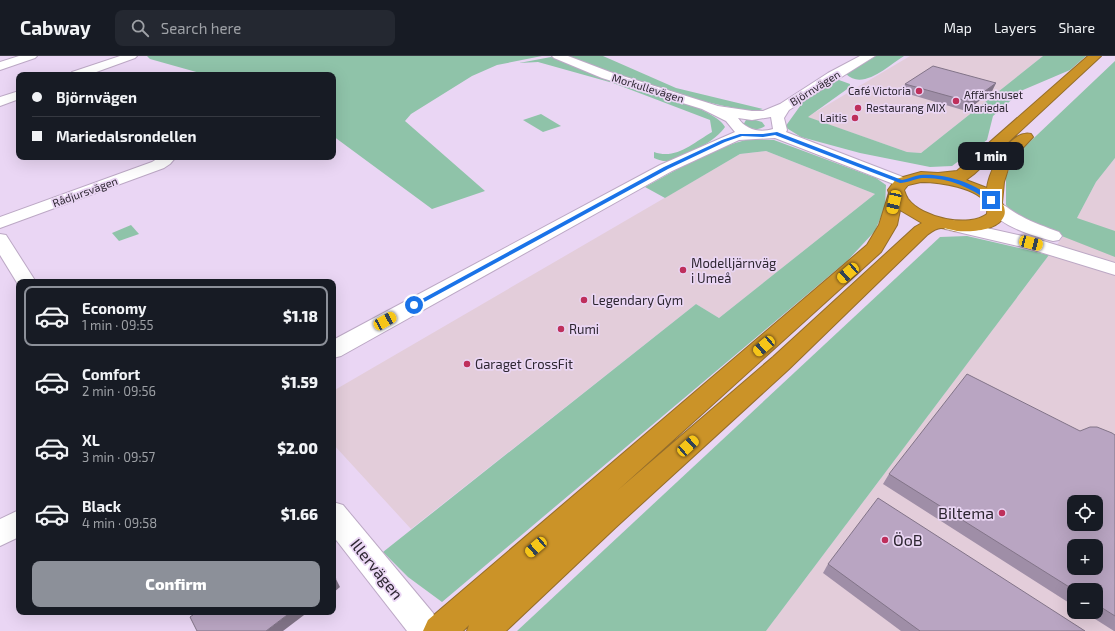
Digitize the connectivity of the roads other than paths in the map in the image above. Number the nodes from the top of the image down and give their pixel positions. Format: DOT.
graph roads {
  1 [pos="29,56"];
  2 [pos="131,56"];
  3 [pos="558,56"];
  4 [pos="868,56"];
  5 [pos="1096,56"];
  6 [pos="0,66"];
  7 [pos="85,72"];
  8 [pos="1096,72"];
  9 [pos="16,96"];
  10 [pos="0,102"];
  11 [pos="783,108"];
  12 [pos="739,125"];
  13 [pos="777,128"];
  14 [pos="165,160"];
  15 [pos="938,177"];
  16 [pos="899,188"];
  17 [pos="995,205"];
  18 [pos="0,223"];
  19 [pos="945,223"];
  20 [pos="3,248"];
  21 [pos="1115,261"];
  22 [pos="1115,269"];
  23 [pos="24,279"];
  24 [pos="336,348"];
  25 [pos="336,517"];
  26 [pos="16,525"];
  27 [pos="0,533"];
  28 [pos="431,627"];
  29 [pos="483,631"];
  1 -- 6 [label="street"];
  2 -- 7 [label="street"];
  3 -- 12 [label="street, Morkullevägen"];
  4 -- 11 [label="street, Björnvägen"];
  5 -- 15 [label="highway"];
  8 -- 17 [label="highway"];
  9 -- 10 [label="street"];
  11 -- 12 [label="street, Björnvägen"];
  11 -- 13 [label="street, Björnvägen"];
  12 -- 13 [label="street"];
  12 -- 13 [label="street, Björnvägen"];
  12 -- 24 [label="street, Björnvägen"];
  13 -- 16 [label="street"];
  14 -- 18 [label="street, Rådjursvägen"];
  15 -- 16 [label="highway"];
  15 -- 17 [label="highway"];
  16 -- 19 [label="highway"];
  16 -- 28 [label="highway"];
  17 -- 19 [label="highway"];
  17 -- 21 [label="street"];
  19 -- 22 [label="street"];
  19 -- 29 [label="highway"];
  20 -- 23 [label="street"];
  25 -- 28 [label="street, Illervägen"];
  26 -- 27 [label="street"];
}
